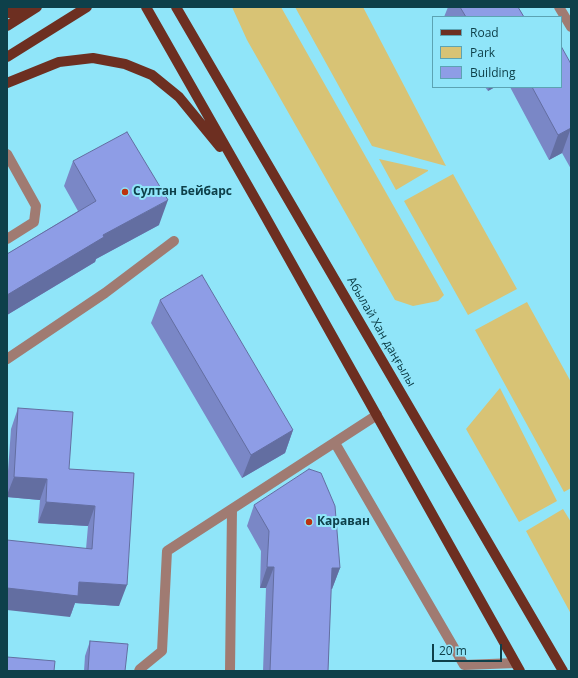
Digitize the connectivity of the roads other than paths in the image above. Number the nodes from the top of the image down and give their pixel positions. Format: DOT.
graph roads {
  1 [pos="37,7"];
  2 [pos="87,7"];
  3 [pos="146,7"];
  4 [pos="176,7"];
  5 [pos="559,7"];
  6 [pos="7,13"];
  7 [pos="27,13"];
  8 [pos="7,26"];
  9 [pos="571,27"];
  10 [pos="7,57"];
  11 [pos="7,83"];
  12 [pos="7,154"];
  13 [pos="260,207"];
  14 [pos="7,239"];
  15 [pos="174,241"];
  16 [pos="7,359"];
  17 [pos="377,415"];
  18 [pos="334,443"];
  19 [pos="232,509"];
  20 [pos="518,667"];
  21 [pos="464,668"];
  22 [pos="139,671"];
  23 [pos="230,671"];
  24 [pos="563,671"];
  1 -- 7 [label="main road"];
  2 -- 10 [label="main road"];
  3 -- 13 [label="main road"];
  4 -- 24 [label="main road, Абылай Хан даңғылы"];
  5 -- 9 [label="street"];
  6 -- 7 [label="main road"];
  7 -- 8 [label="main road"];
  11 -- 13 [label="main road"];
  12 -- 14 [label="street"];
  13 -- 17 [label="main road"];
  15 -- 16 [label="street"];
  17 -- 18 [label="street"];
  17 -- 20 [label="main road"];
  18 -- 19 [label="street"];
  18 -- 21 [label="street"];
  19 -- 22 [label="street"];
  19 -- 23 [label="street"];
  20 -- 21 [label="street"];
}
